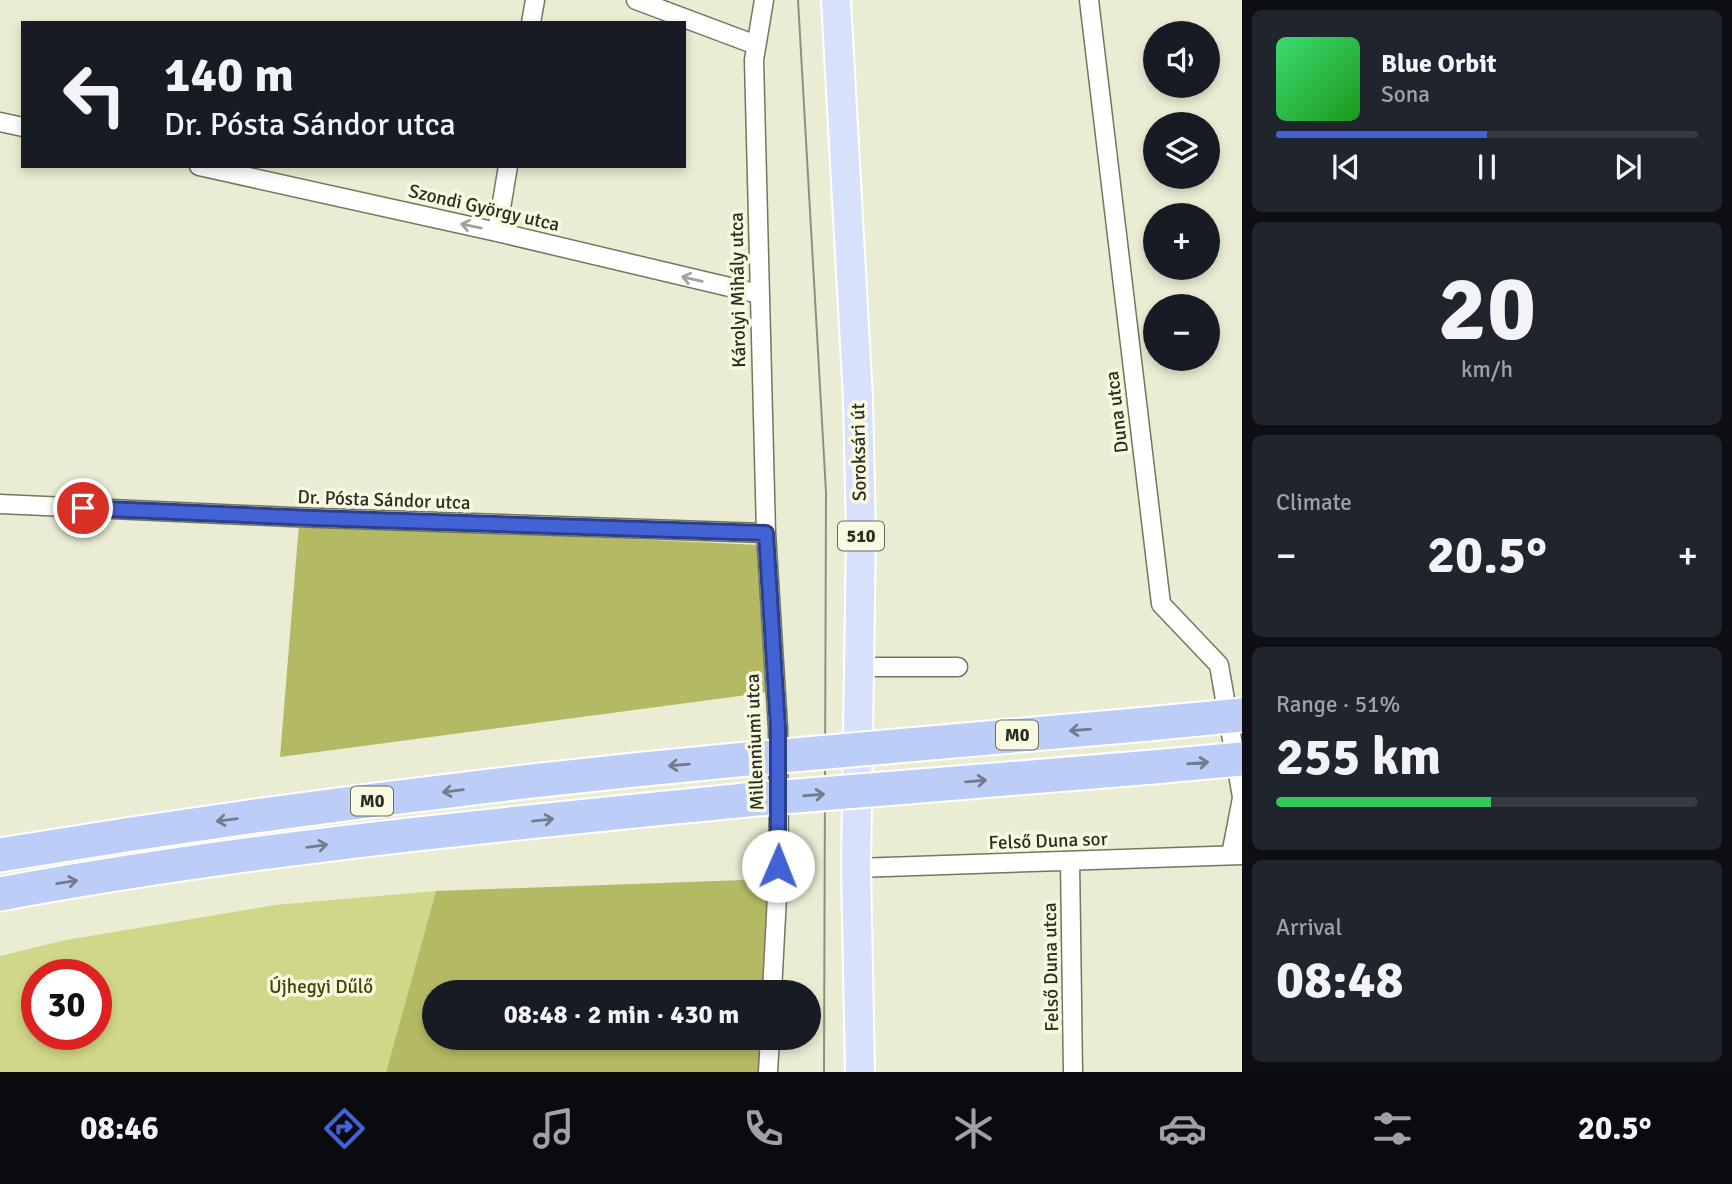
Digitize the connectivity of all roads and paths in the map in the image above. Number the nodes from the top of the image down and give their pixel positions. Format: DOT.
graph roads {
  1 [pos="535,0"];
  2 [pos="636,0"];
  3 [pos="764,0"];
  4 [pos="836,0"];
  5 [pos="1089,0"];
  6 [pos="531,21"];
  7 [pos="756,45"];
  8 [pos="0,122"];
  9 [pos="21,127"];
  10 [pos="208,168"];
  11 [pos="508,168"];
  12 [pos="497,232"];
  13 [pos="758,295"];
  14 [pos="0,504"];
  15 [pos="766,533"];
  16 [pos="857,667"];
  17 [pos="958,667"];
  18 [pos="1242,715"];
  19 [pos="1242,759"];
  20 [pos="1242,797"];
  21 [pos="0,855"];
  22 [pos="1236,855"];
  23 [pos="1070,861"];
  24 [pos="856,868"];
  25 [pos="0,894"];
  26 [pos="773,980"];
  27 [pos="769,1050"];
  28 [pos="768,1072"];
  29 [pos="860,1072"];
  30 [pos="1073,1072"];
  1 -- 6 [label="street"];
  2 -- 7 [label="street"];
  3 -- 7 [label="street, Károlyi Mihály utca"];
  4 -- 16 [label="main road, Soroksári út / 510"];
  5 -- 20 [label="street, Duna utca"];
  7 -- 13 [label="street, Károlyi Mihály utca"];
  8 -- 9 [label="street"];
  12 -- 10 [label="street, Szondi György utca, one-way"];
  11 -- 12 [label="street"];
  13 -- 12 [label="street, Szondi György utca, one-way"];
  13 -- 15 [label="street, Károlyi Mihály utca"];
  14 -- 15 [label="street, Dr. Pósta Sándor utca"];
  15 -- 26 [label="street, Millenniumi utca"];
  16 -- 17 [label="street"];
  16 -- 24 [label="main road, Soroksári út / 510"];
  18 -- 21 [label="highway, M0, one-way, bridge"];
  25 -- 19 [label="highway, M0, one-way, bridge"];
  20 -- 22 [label="street, Duna utca"];
  22 -- 23 [label="street, Felső Duna sor"];
  23 -- 24 [label="street, Felső Duna sor"];
  23 -- 30 [label="street, Felső Duna utca"];
  24 -- 29 [label="main road, Soroksári út / 510"];
  27 -- 28 [label="street"];
}
